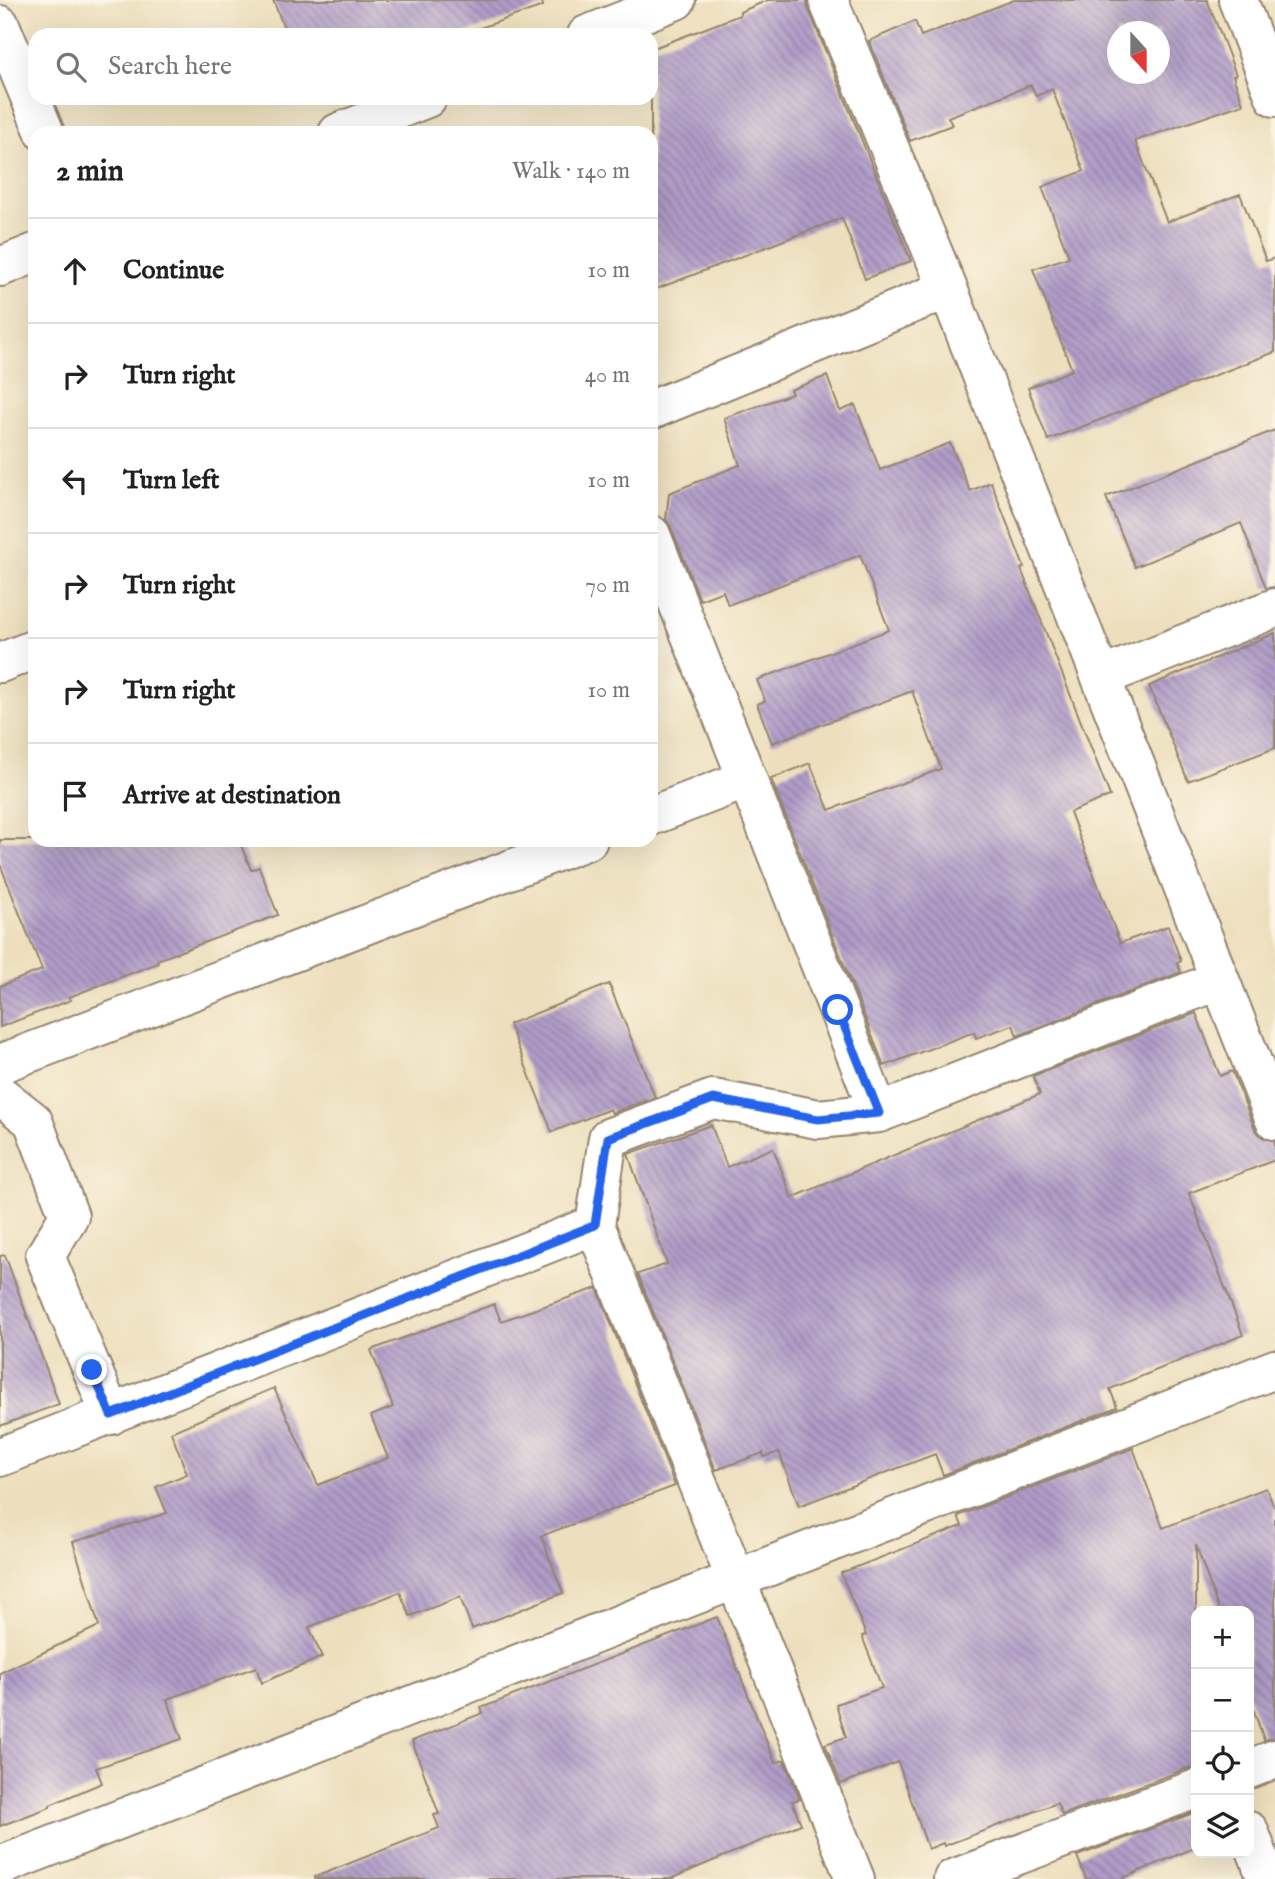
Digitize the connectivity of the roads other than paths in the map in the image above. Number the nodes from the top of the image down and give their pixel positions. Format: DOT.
graph roads {
  1 [pos="676,0"];
  2 [pos="828,0"];
  3 [pos="1238,0"];
  4 [pos="0,25"];
  5 [pos="605,28"];
  6 [pos="28,92"];
  7 [pos="1275,97"];
  8 [pos="33,105"];
  9 [pos="409,105"];
  10 [pos="42,126"];
  11 [pos="356,126"];
  12 [pos="28,256"];
  13 [pos="0,267"];
  14 [pos="948,289"];
  15 [pos="658,407"];
  16 [pos="658,553"];
  17 [pos="1275,608"];
  18 [pos="28,652"];
  19 [pos="0,663"];
  20 [pos="1101,677"];
  21 [pos="747,779"];
  22 [pos="658,813"];
  23 [pos="570,847"];
  24 [pos="1220,980"];
  25 [pos="0,1064"];
  26 [pos="0,1095"];
  27 [pos="879,1113"];
  28 [pos="1275,1120"];
  29 [pos="595,1225"];
  30 [pos="1275,1369"];
  31 [pos="111,1415"];
  32 [pos="0,1457"];
  33 [pos="737,1579"];
  34 [pos="1275,1759"];
  35 [pos="1254,1767"];
  36 [pos="1191,1791"];
  37 [pos="1254,1844"];
  38 [pos="0,1866"];
  39 [pos="855,1879"];
  40 [pos="953,1879"];
  41 [pos="1267,1879"];
  1 -- 5 [label="street"];
  2 -- 14 [label="street"];
  3 -- 7 [label="street"];
  4 -- 6 [label="street"];
  8 -- 10 [label="street"];
  9 -- 11 [label="street"];
  12 -- 13 [label="street"];
  14 -- 15 [label="street"];
  14 -- 20 [label="street"];
  16 -- 21 [label="street"];
  17 -- 20 [label="street"];
  18 -- 19 [label="street"];
  20 -- 24 [label="street"];
  21 -- 22 [label="street"];
  21 -- 27 [label="street"];
  23 -- 25 [label="street"];
  24 -- 27 [label="street"];
  24 -- 28 [label="street"];
  26 -- 31 [label="street"];
  27 -- 29 [label="street"];
  29 -- 31 [label="street"];
  29 -- 33 [label="street"];
  30 -- 33 [label="street"];
  31 -- 32 [label="street"];
  33 -- 38 [label="street"];
  33 -- 39 [label="street"];
  34 -- 35 [label="street"];
  36 -- 40 [label="street"];
  37 -- 41 [label="street"];
}
